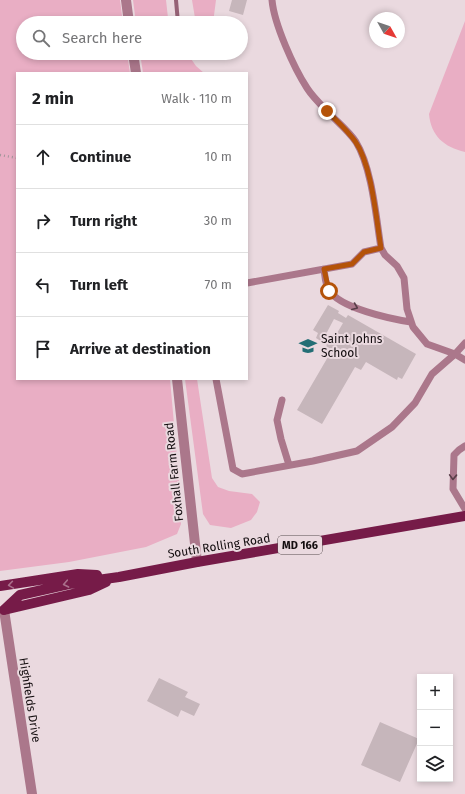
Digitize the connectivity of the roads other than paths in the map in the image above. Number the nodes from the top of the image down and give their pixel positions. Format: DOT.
graph roads {
  1 [pos="126,0"];
  2 [pos="272,0"];
  3 [pos="128,16"];
  4 [pos="134,60"];
  5 [pos="136,72"];
  6 [pos="381,248"];
  7 [pos="324,269"];
  8 [pos="248,283"];
  9 [pos="411,322"];
  10 [pos="465,343"];
  11 [pos="455,354"];
  12 [pos="465,360"];
  13 [pos="177,380"];
  14 [pos="216,380"];
  15 [pos="282,400"];
  16 [pos="465,446"];
  17 [pos="289,465"];
  18 [pos="465,509"];
  19 [pos="465,516"];
  20 [pos="197,562"];
  21 [pos="119,577"];
  22 [pos="0,586"];
  23 [pos="1,609"];
  24 [pos="4,646"];
  25 [pos="32,794"];
  1 -- 3 [label="street"];
  2 -- 6 [label="lane"];
  4 -- 5 [label="street"];
  6 -- 7 [label="lane"];
  6 -- 9 [label="lane"];
  7 -- 8 [label="lane"];
  7 -- 9 [label="lane, one-way"];
  9 -- 11 [label="lane"];
  10 -- 11 [label="lane"];
  11 -- 12 [label="lane"];
  11 -- 17 [label="lane"];
  13 -- 20 [label="street, Foxhall Farm Road"];
  14 -- 17 [label="lane"];
  15 -- 17 [label="lane"];
  16 -- 18 [label="lane, one-way"];
  19 -- 20 [label="main road, South Rolling Road / MD 166"];
  20 -- 21 [label="main road, South Rolling Road / MD 166"];
  21 -- 22 [label="main road, South Rolling Road / MD 166, one-way"];
  21 -- 23 [label="main road, South Rolling Road / MD 166"];
  23 -- 24 [label="street, Highfields Drive"];
  24 -- 25 [label="street, Highfields Drive"];
}
